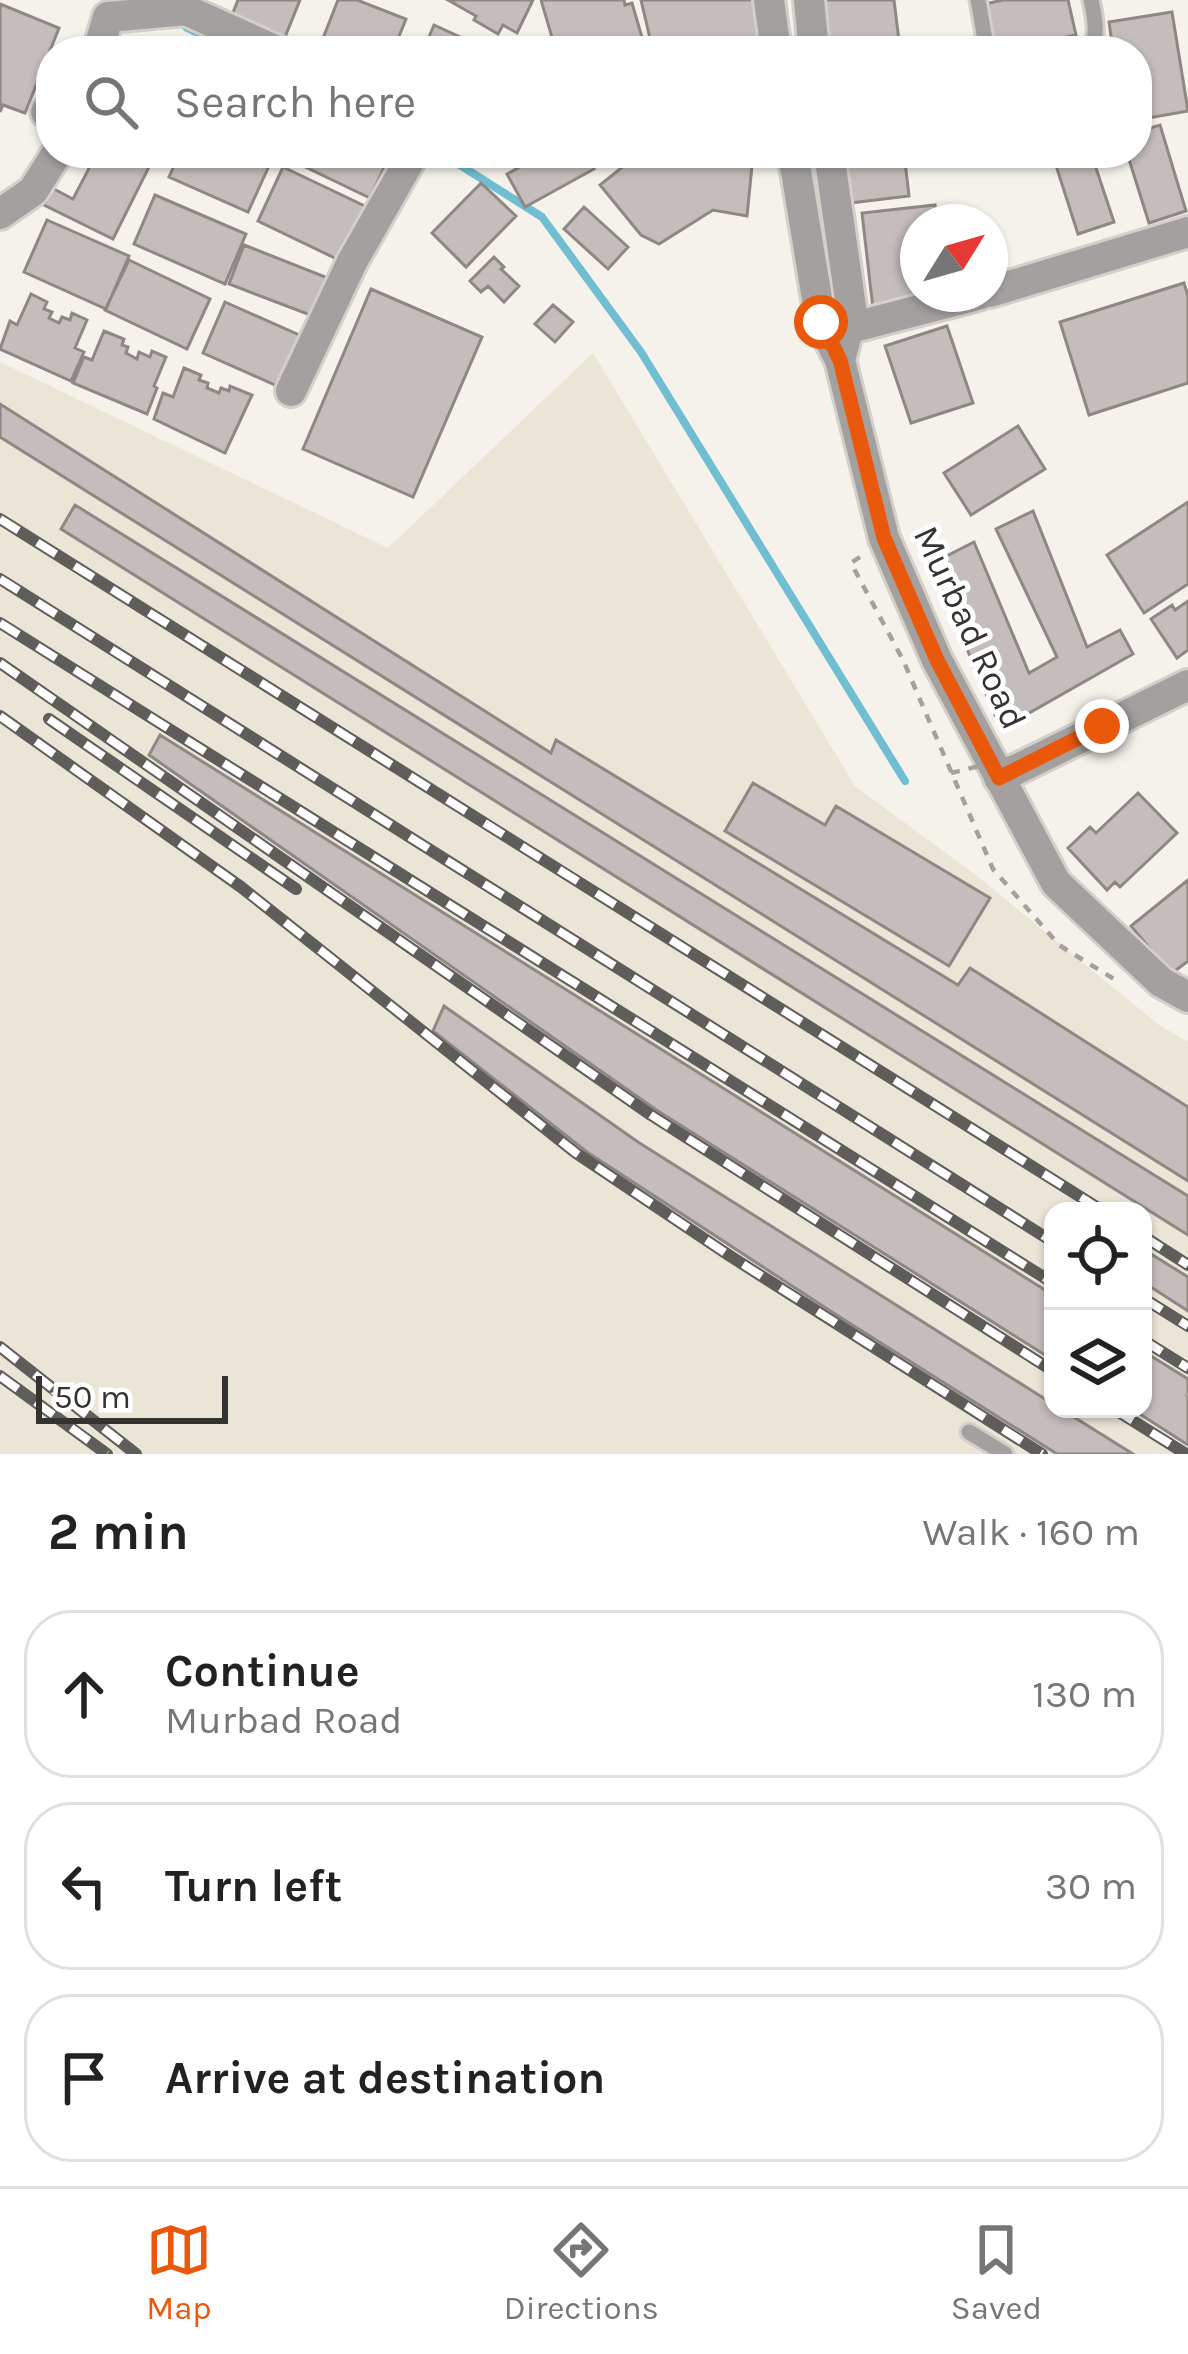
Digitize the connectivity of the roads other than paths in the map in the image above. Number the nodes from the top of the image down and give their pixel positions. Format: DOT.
graph roads {
  1 [pos="769,0"];
  2 [pos="809,0"];
  3 [pos="978,0"];
  4 [pos="1090,0"];
  5 [pos="112,10"];
  6 [pos="244,36"];
  7 [pos="774,36"];
  8 [pos="813,36"];
  9 [pos="984,36"];
  10 [pos="1095,36"];
  11 [pos="48,168"];
  12 [pos="405,168"];
  13 [pos="795,168"];
  14 [pos="831,168"];
  15 [pos="0,214"];
  16 [pos="1188,232"];
  17 [pos="1008,287"];
  18 [pos="926,312"];
  19 [pos="838,341"];
  20 [pos="291,392"];
  21 [pos="1188,685"];
  22 [pos="999,778"];
  23 [pos="1188,998"];
  24 [pos="969,1432"];
  25 [pos="1005,1454"];
  1 -- 7 [label="street"];
  2 -- 8 [label="street"];
  3 -- 9 [label="lane"];
  4 -- 10 [label="lane"];
  5 -- 6 [label="street"];
  11 -- 15 [label="street"];
  12 -- 20 [label="street"];
  13 -- 19 [label="street, Murbad Road"];
  14 -- 19 [label="street, Murbad Road"];
  16 -- 17 [label="street"];
  18 -- 19 [label="street"];
  19 -- 22 [label="street, Murbad Road"];
  21 -- 22 [label="street"];
  22 -- 23 [label="street, Murbad Road"];
  24 -- 25 [label="lane"];
}
